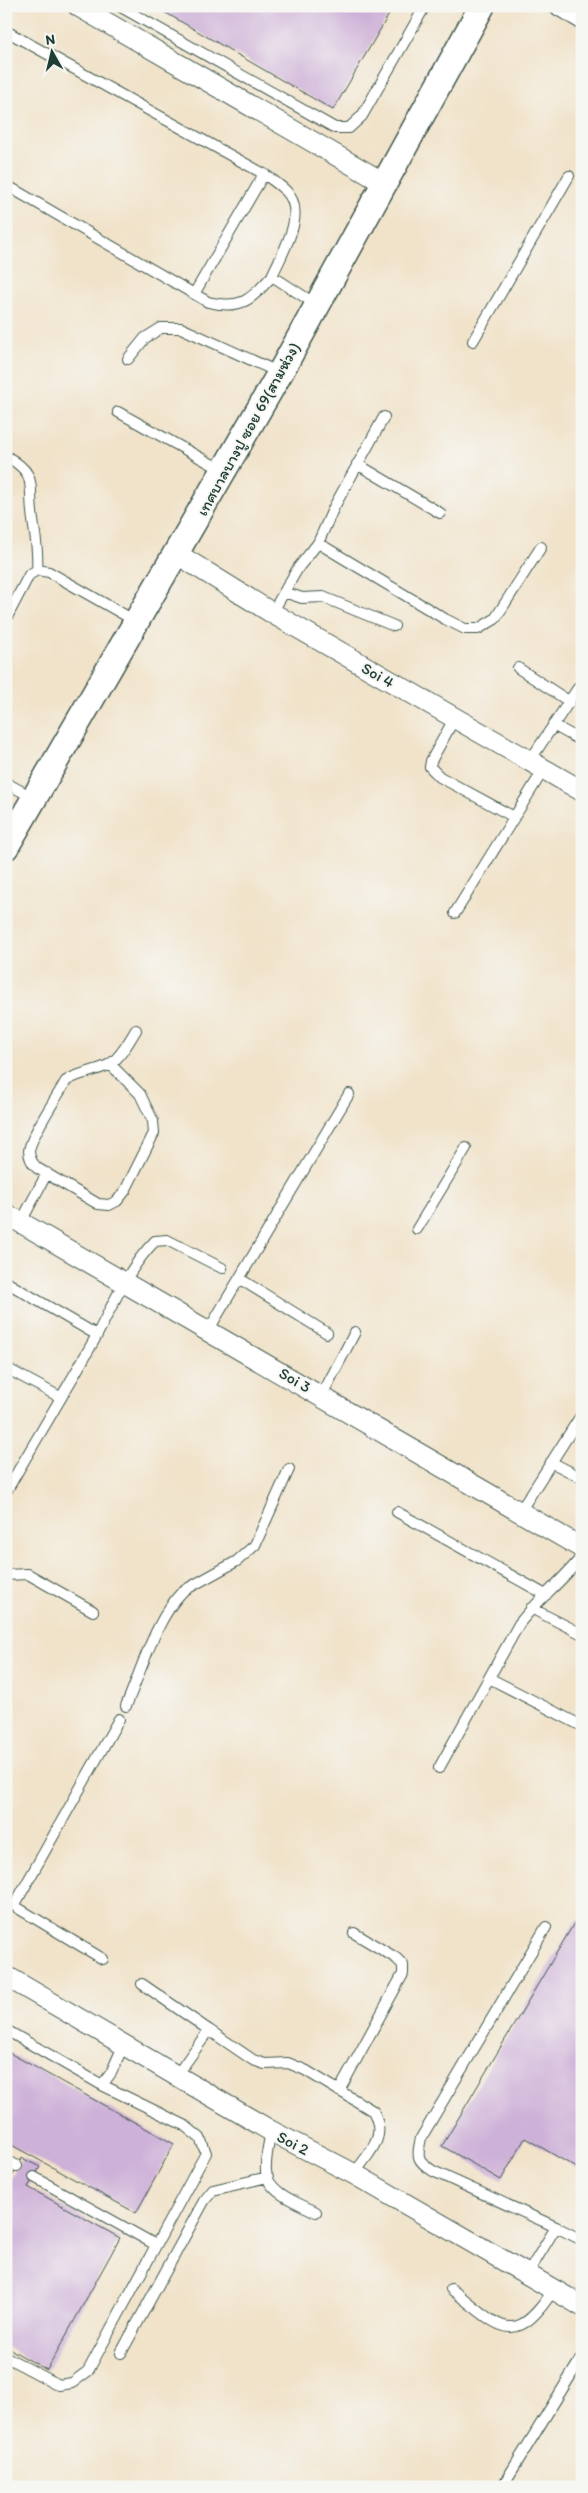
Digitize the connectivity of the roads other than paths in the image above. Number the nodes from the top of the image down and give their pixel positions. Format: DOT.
graph roads {
  1 [pos="78,6"];
  2 [pos="119,6"];
  3 [pos="425,6"];
  4 [pos="482,6"];
  5 [pos="560,6"];
  6 [pos="582,19"];
  7 [pos="6,31"];
  8 [pos="264,174"];
  9 [pos="569,176"];
  10 [pos="384,183"];
  11 [pos="6,185"];
  12 [pos="272,276"];
  13 [pos="194,294"];
  14 [pos="317,305"];
  15 [pos="473,341"];
  16 [pos="128,359"];
  17 [pos="280,373"];
  18 [pos="118,412"];
  19 [pos="384,417"];
  20 [pos="6,456"];
  21 [pos="357,464"];
  22 [pos="224,471"];
  23 [pos="440,512"];
  24 [pos="318,543"];
  25 [pos="541,547"];
  26 [pos="177,554"];
  27 [pos="37,570"];
  28 [pos="284,592"];
  29 [pos="272,613"];
  30 [pos="6,619"];
  31 [pos="138,622"];
  32 [pos="394,626"];
  33 [pos="518,668"];
  34 [pos="582,682"];
  35 [pos="570,702"];
  36 [pos="454,719"];
  37 [pos="553,725"];
  38 [pos="582,741"];
  39 [pos="536,766"];
  40 [pos="6,783"];
  41 [pos="582,791"];
  42 [pos="35,798"];
  43 [pos="514,817"];
  44 [pos="6,847"];
  45 [pos="456,913"];
  46 [pos="136,1030"];
  47 [pos="110,1064"];
  48 [pos="349,1094"];
  49 [pos="466,1148"];
  50 [pos="47,1173"];
  51 [pos="13,1218"];
  52 [pos="417,1229"];
  53 [pos="222,1268"];
  54 [pos="240,1280"];
  55 [pos="6,1282"];
  56 [pos="124,1282"];
  57 [pos="208,1331"];
  58 [pos="355,1332"];
  59 [pos="327,1333"];
  60 [pos="96,1335"];
  61 [pos="6,1368"];
  62 [pos="322,1395"];
  63 [pos="60,1397"];
  64 [pos="582,1414"];
  65 [pos="551,1462"];
  66 [pos="289,1469"];
  67 [pos="582,1478"];
  68 [pos="7,1490"];
  69 [pos="397,1512"];
  70 [pos="520,1513"];
  71 [pos="582,1548"];
  72 [pos="582,1556"];
  73 [pos="6,1575"];
  74 [pos="546,1595"];
  75 [pos="531,1608"];
  76 [pos="93,1611"];
  77 [pos="582,1634"];
  78 [pos="488,1678"];
  79 [pos="126,1706"];
  80 [pos="119,1719"];
  81 [pos="582,1726"];
  82 [pos="439,1768"];
  83 [pos="10,1904"];
  84 [pos="546,1927"];
  85 [pos="354,1933"];
  86 [pos="103,1959"];
  87 [pos="6,1976"];
  88 [pos="142,1984"];
  89 [pos="6,2030"];
  90 [pos="209,2030"];
  91 [pos="124,2044"];
  92 [pos="177,2075"];
  93 [pos="102,2085"];
  94 [pos="339,2090"];
  95 [pos="271,2131"];
  96 [pos="6,2160"];
  97 [pos="17,2166"];
  98 [pos="354,2174"];
  99 [pos="34,2176"];
  100 [pos="268,2177"];
  101 [pos="316,2212"];
  102 [pos="556,2227"];
  103 [pos="582,2240"];
  104 [pos="156,2245"];
  105 [pos="528,2273"];
  106 [pos="451,2289"];
  107 [pos="554,2289"];
  108 [pos="582,2306"];
  109 [pos="121,2353"];
  110 [pos="6,2357"];
  111 [pos="581,2358"];
  112 [pos="502,2487"];
  1 -- 10 [label="street"];
  2 -- 3 [label="lane"];
  4 -- 10 [label="street, เทศบาลบางปู ซอย 69(สามห่วง)"];
  5 -- 6 [label="street"];
  7 -- 8 [label="lane"];
  8 -- 12 [label="lane"];
  8 -- 13 [label="lane"];
  9 -- 15 [label="lane"];
  10 -- 14 [label="street, เทศบาลบางปู ซอย 69(สามห่วง)"];
  11 -- 13 [label="lane"];
  12 -- 13 [label="lane"];
  12 -- 14 [label="lane"];
  14 -- 17 [label="street, เทศบาลบางปู ซอย 69(สามห่วง)"];
  16 -- 17 [label="lane"];
  17 -- 22 [label="street, เทศบาลบางปู ซอย 69(สามห่วง)"];
  18 -- 22 [label="lane"];
  19 -- 21 [label="lane"];
  20 -- 27 [label="lane"];
  21 -- 23 [label="lane"];
  21 -- 24 [label="lane"];
  22 -- 26 [label="street, เทศบาลบางปู ซอย 69(สามห่วง)"];
  24 -- 25 [label="lane"];
  24 -- 28 [label="lane"];
  26 -- 29 [label="street, Soi 4"];
  26 -- 31 [label="street, เทศบาลบางปู ซอย 69(สามห่วง)"];
  27 -- 30 [label="lane"];
  27 -- 31 [label="lane"];
  28 -- 29 [label="lane"];
  28 -- 32 [label="lane"];
  29 -- 36 [label="street, Soi 4"];
  31 -- 42 [label="street, เทศบาลบางปู ซอย 69(สามห่วง)"];
  33 -- 35 [label="lane"];
  34 -- 35 [label="lane"];
  35 -- 37 [label="lane"];
  36 -- 39 [label="street, Soi 4"];
  36 -- 43 [label="lane"];
  37 -- 38 [label="lane"];
  37 -- 39 [label="lane"];
  39 -- 41 [label="street, Soi 4"];
  39 -- 43 [label="lane"];
  40 -- 42 [label="lane"];
  42 -- 44 [label="street, เทศบาลบางปู ซอย 69(สามห่วง)"];
  43 -- 45 [label="lane"];
  46 -- 47 [label="lane"];
  47 -- 50 [label="lane"];
  47 -- 50 [label="lane"];
  48 -- 54 [label="lane"];
  49 -- 52 [label="lane"];
  50 -- 51 [label="lane"];
  51 -- 56 [label="street, Soi 3"];
  53 -- 56 [label="lane"];
  54 -- 57 [label="lane"];
  54 -- 59 [label="lane"];
  55 -- 60 [label="lane"];
  56 -- 57 [label="street, Soi 3"];
  56 -- 60 [label="lane"];
  57 -- 62 [label="street, Soi 3"];
  58 -- 62 [label="lane"];
  60 -- 63 [label="lane"];
  61 -- 63 [label="lane"];
  62 -- 70 [label="street, Soi 3"];
  63 -- 68 [label="lane"];
  64 -- 65 [label="lane"];
  65 -- 67 [label="lane"];
  65 -- 70 [label="lane"];
  66 -- 79 [label="lane"];
  69 -- 74 [label="lane"];
  70 -- 71 [label="street, Soi 3"];
  72 -- 74 [label="lane"];
  73 -- 76 [label="lane"];
  74 -- 75 [label="lane"];
  75 -- 77 [label="lane"];
  75 -- 78 [label="lane"];
  78 -- 81 [label="lane"];
  78 -- 82 [label="lane"];
  80 -- 83 [label="lane"];
  83 -- 86 [label="lane"];
  84 -- 102 [label="lane"];
  85 -- 94 [label="lane"];
  87 -- 91 [label="street, Soi 2"];
  88 -- 90 [label="lane"];
  89 -- 93 [label="lane"];
  90 -- 92 [label="lane"];
  90 -- 94 [label="lane"];
  91 -- 92 [label="street, Soi 2"];
  91 -- 93 [label="lane"];
  92 -- 95 [label="street, Soi 2"];
  93 -- 104 [label="lane"];
  94 -- 98 [label="lane"];
  95 -- 98 [label="street, Soi 2"];
  95 -- 100 [label="lane"];
  96 -- 97 [label="lane"];
  98 -- 105 [label="street, Soi 2"];
  99 -- 104 [label="lane"];
  100 -- 101 [label="lane"];
  100 -- 109 [label="lane"];
  102 -- 103 [label="lane"];
  102 -- 105 [label="lane"];
  104 -- 110 [label="lane"];
  105 -- 107 [label="street, Soi 2"];
  106 -- 107 [label="lane"];
  107 -- 108 [label="street, Soi 2"];
  111 -- 112 [label="lane"];
}
